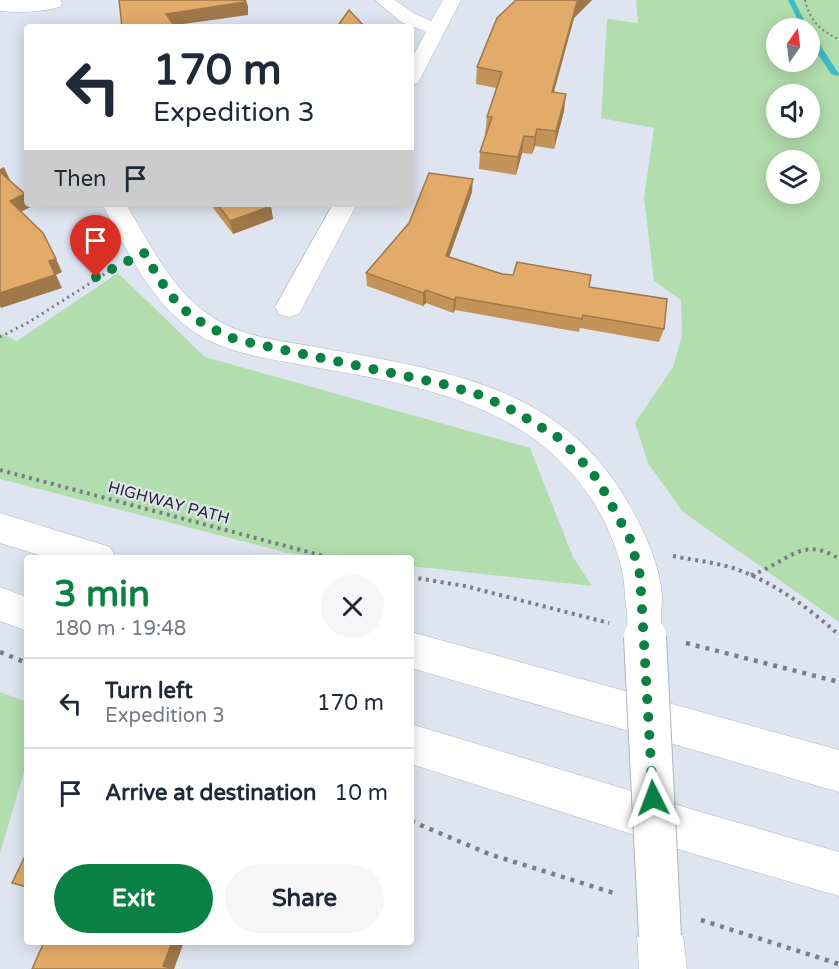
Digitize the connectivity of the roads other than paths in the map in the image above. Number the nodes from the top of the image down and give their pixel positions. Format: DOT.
graph roads {
  1 [pos="384,0"];
  2 [pos="452,0"];
  3 [pos="0,5"];
  4 [pos="52,7"];
  5 [pos="437,29"];
  6 [pos="414,73"];
  7 [pos="116,207"];
  8 [pos="343,207"];
  9 [pos="289,307"];
  10 [pos="0,528"];
  11 [pos="88,555"];
  12 [pos="0,604"];
  13 [pos="24,613"];
  14 [pos="414,651"];
  15 [pos="414,745"];
  16 [pos="839,771"];
  17 [pos="839,874"];
  18 [pos="662,953"];
  1 -- 5 [label="main road"];
  2 -- 5 [label="main road"];
  3 -- 4 [label="main road"];
  5 -- 6 [label="main road"];
  7 -- 18 [label="main road, bridge"];
  8 -- 9 [label="main road"];
  10 -- 11 [label="main road"];
  12 -- 13 [label="main road"];
  14 -- 16 [label="main road"];
  15 -- 17 [label="main road"];
}
